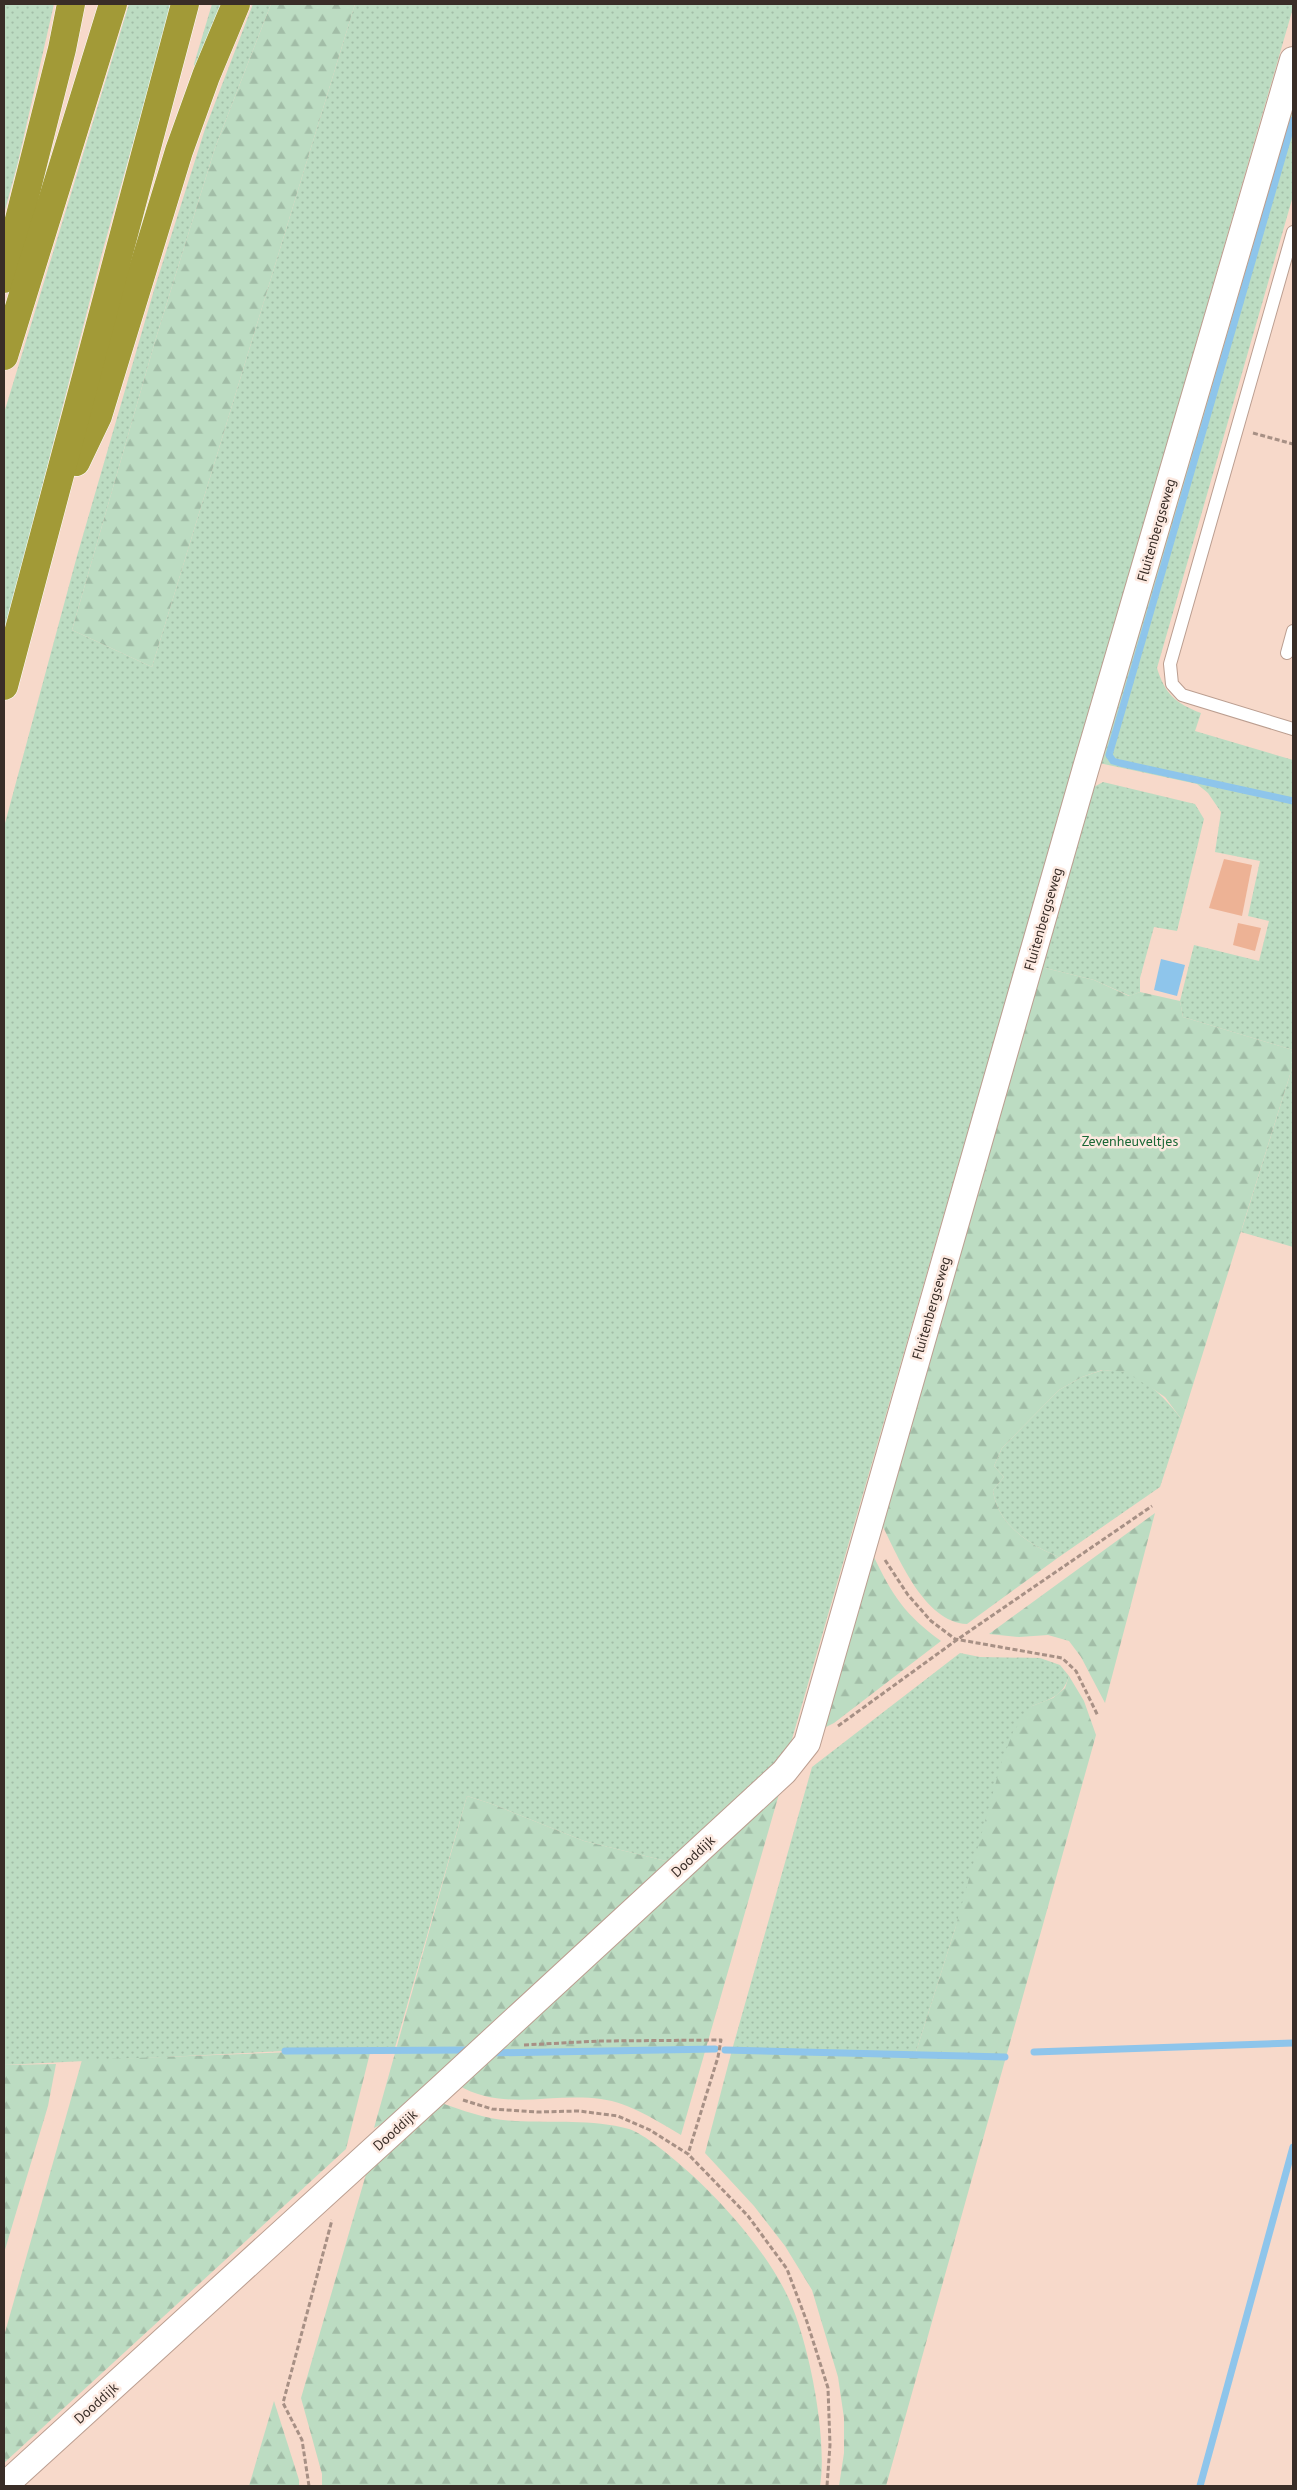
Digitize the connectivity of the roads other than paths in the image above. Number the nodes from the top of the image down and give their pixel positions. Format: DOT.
graph roads {
  1 [pos="70,4"];
  2 [pos="112,4"];
  3 [pos="185,4"];
  4 [pos="236,4"];
  5 [pos="1293,60"];
  6 [pos="1293,232"];
  7 [pos="4,279"];
  8 [pos="4,356"];
  9 [pos="47,522"];
  10 [pos="1293,631"];
  11 [pos="1287,653"];
  12 [pos="4,686"];
  13 [pos="1293,729"];
  14 [pos="784,1772"];
  15 [pos="4,2486"];
  1 -- 7 [label="highway"];
  2 -- 8 [label="highway"];
  3 -- 9 [label="highway"];
  4 -- 9 [label="highway"];
  5 -- 14 [label="street, Fluitenbergseweg"];
  6 -- 13 [label="lane"];
  9 -- 12 [label="highway"];
  10 -- 11 [label="lane"];
  14 -- 15 [label="street, Dooddijk"];
}
